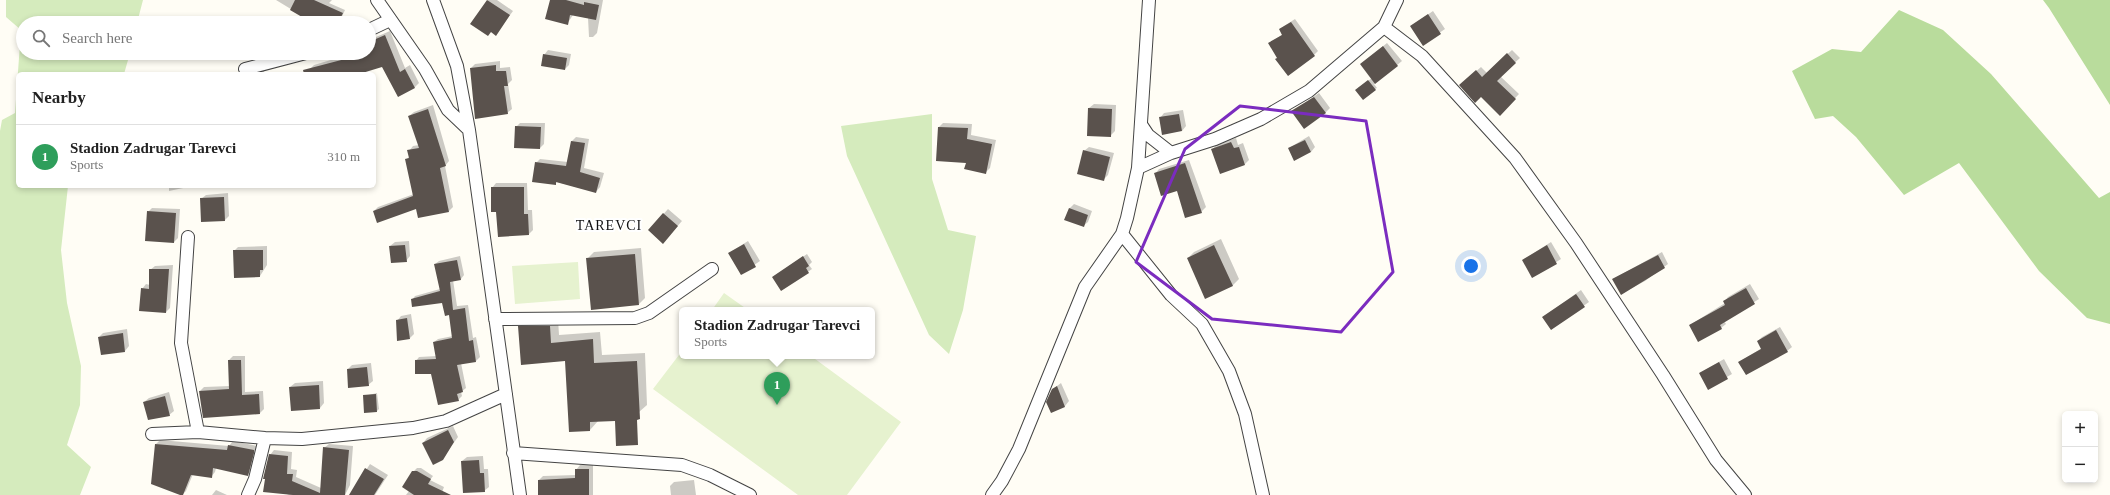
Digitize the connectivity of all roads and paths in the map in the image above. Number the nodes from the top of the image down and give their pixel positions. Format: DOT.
graph roads {
  1 [pos="377,0"];
  2 [pos="433,0"];
  3 [pos="1149,0"];
  4 [pos="1397,0"];
  5 [pos="390,20"];
  6 [pos="376,27"];
  7 [pos="1384,27"];
  8 [pos="279,60"];
  9 [pos="245,69"];
  10 [pos="1142,126"];
  11 [pos="469,130"];
  12 [pos="1171,153"];
  13 [pos="1138,168"];
  14 [pos="1122,234"];
  15 [pos="188,238"];
  16 [pos="712,269"];
  17 [pos="495,319"];
  18 [pos="506,394"];
  19 [pos="198,432"];
  20 [pos="152,434"];
  21 [pos="265,438"];
  22 [pos="513,453"];
  23 [pos="248,495"];
  24 [pos="520,495"];
  25 [pos="750,495"];
  26 [pos="992,495"];
  27 [pos="1263,495"];
  28 [pos="1746,495"];
  1 -- 5 [label="street"];
  2 -- 11 [label="street"];
  3 -- 10 [label="street"];
  4 -- 7 [label="street"];
  5 -- 6 [label="street"];
  5 -- 11 [label="street"];
  7 -- 12 [label="street"];
  7 -- 28 [label="street"];
  8 -- 9 [label="street"];
  10 -- 12 [label="street"];
  10 -- 13 [label="street"];
  11 -- 17 [label="street"];
  12 -- 13 [label="street"];
  13 -- 14 [label="street"];
  14 -- 26 [label="street"];
  14 -- 27 [label="street"];
  15 -- 19 [label="street"];
  16 -- 17 [label="street"];
  17 -- 18 [label="street"];
  18 -- 21 [label="street"];
  18 -- 22 [label="street"];
  19 -- 20 [label="street"];
  19 -- 21 [label="street"];
  21 -- 23 [label="street"];
  22 -- 24 [label="street"];
  22 -- 25 [label="street"];
}
